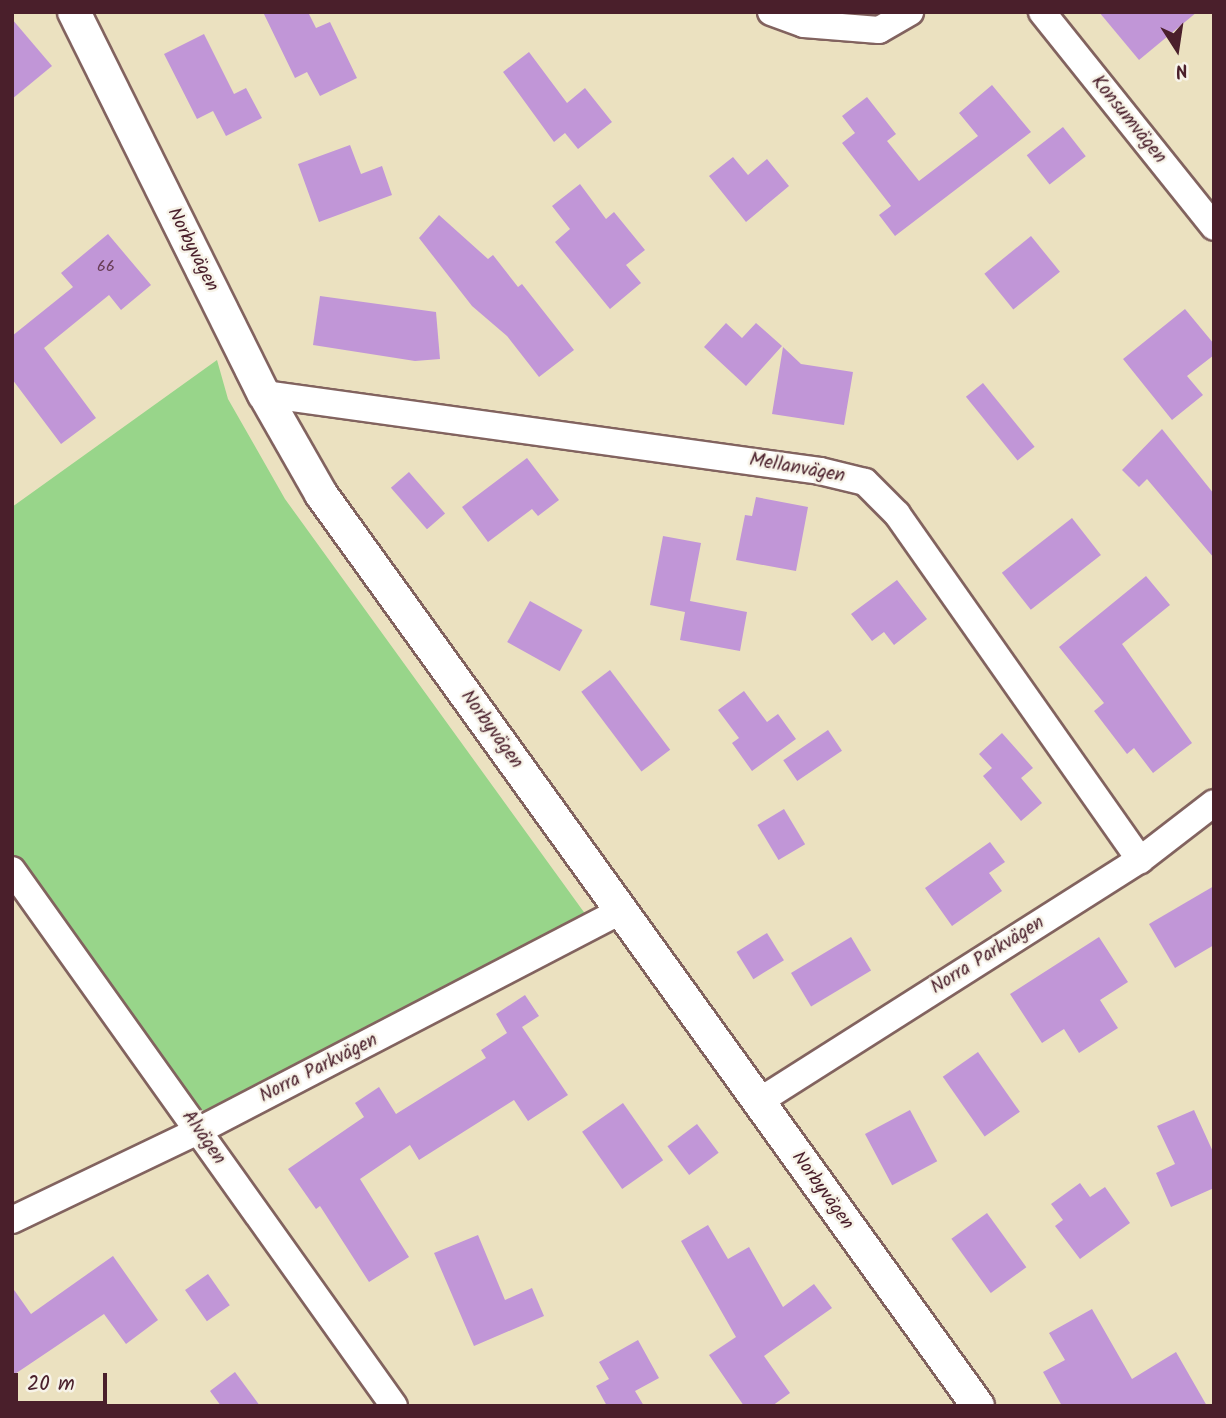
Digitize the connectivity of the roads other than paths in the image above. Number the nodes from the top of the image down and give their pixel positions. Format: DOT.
graph roads {
  1 [pos="74,12"];
  2 [pos="771,12"];
  3 [pos="910,12"];
  4 [pos="1042,12"];
  5 [pos="1214,227"];
  6 [pos="264,394"];
  7 [pos="1214,803"];
  8 [pos="1140,860"];
  9 [pos="12,870"];
  10 [pos="622,910"];
  11 [pos="758,1102"];
  12 [pos="198,1131"];
  13 [pos="12,1220"];
  14 [pos="394,1406"];
  15 [pos="978,1406"];
  1 -- 6 [label="street, Norbyvägen"];
  2 -- 3 [label="street"];
  4 -- 5 [label="street, Konsumvägen"];
  6 -- 8 [label="street, Mellanvägen"];
  6 -- 10 [label="street, Norbyvägen"];
  7 -- 8 [label="street, Norra Parkvägen"];
  8 -- 11 [label="street, Norra Parkvägen"];
  9 -- 12 [label="street, Alvägen"];
  10 -- 11 [label="street, Norbyvägen"];
  10 -- 12 [label="street, Norra Parkvägen"];
  11 -- 15 [label="street, Norbyvägen"];
  12 -- 13 [label="street, Norra Parkvägen"];
  12 -- 14 [label="street, Alvägen"];
}
